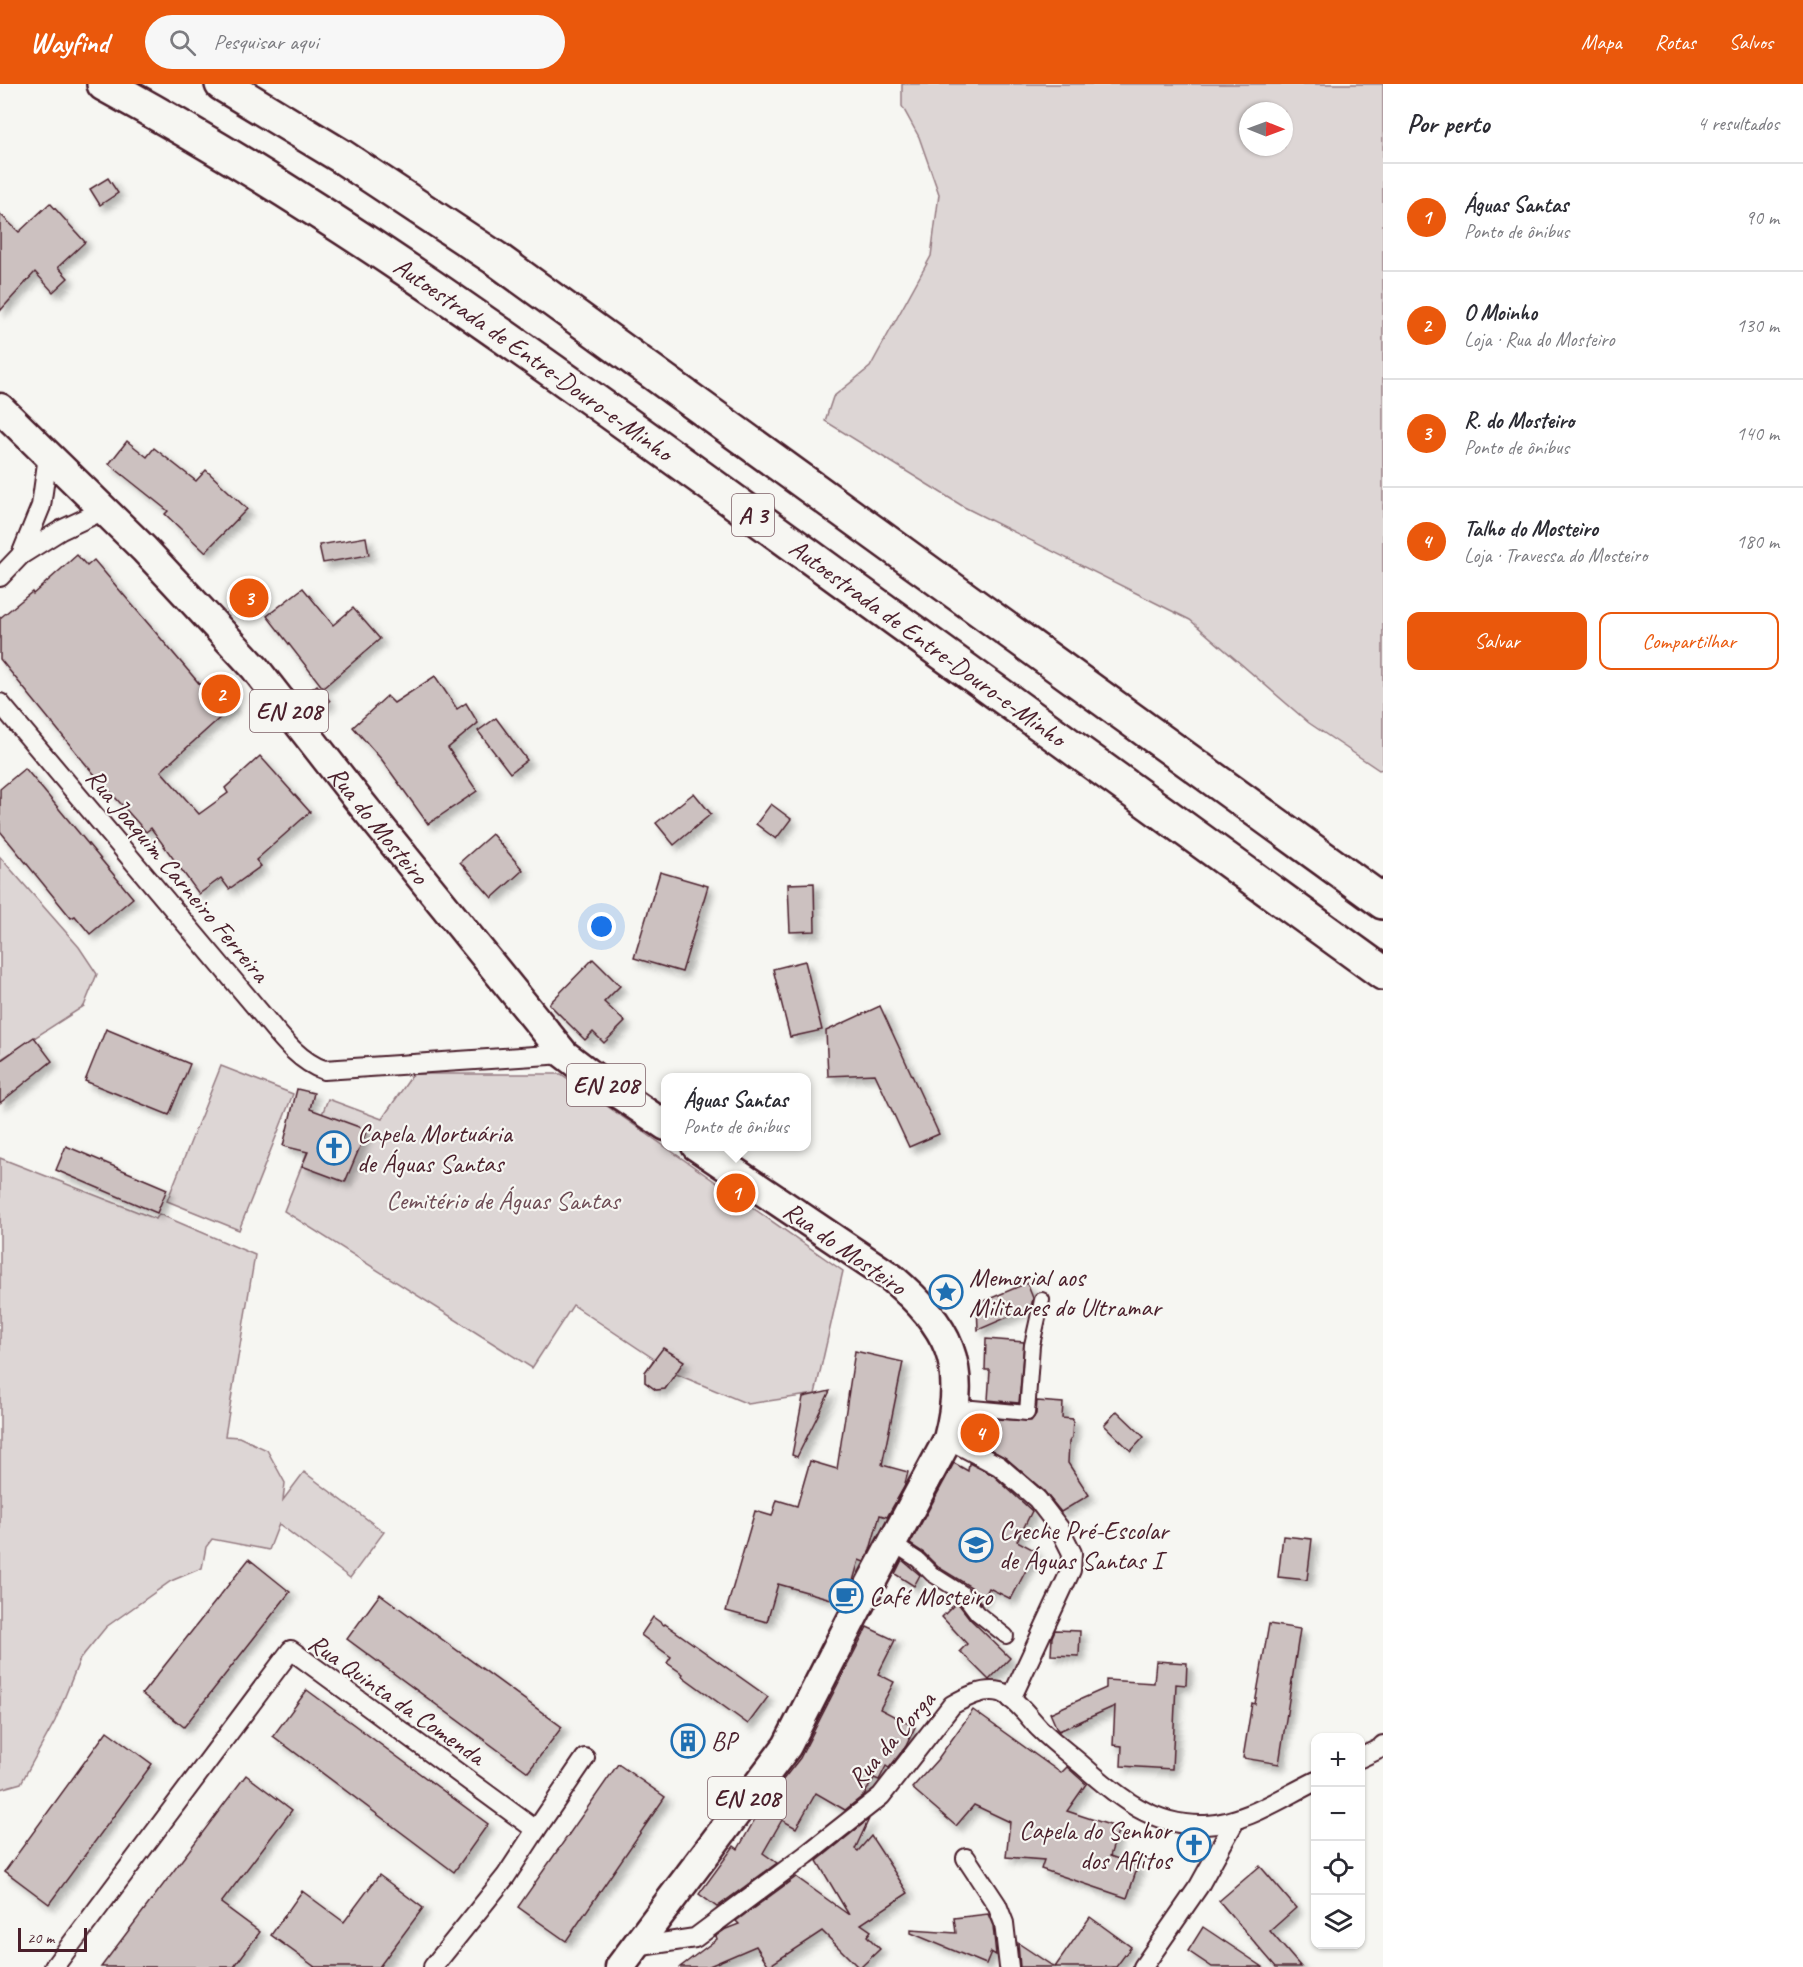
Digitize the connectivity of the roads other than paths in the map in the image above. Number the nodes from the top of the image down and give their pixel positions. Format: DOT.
graph roads {
  1 [pos="104,84"];
  2 [pos="222,84"];
  3 [pos="0,408"];
  4 [pos="48,456"];
  5 [pos="104,510"];
  6 [pos="21,555"];
  7 [pos="0,577"];
  8 [pos="0,703"];
  9 [pos="1383,902"];
  10 [pos="1383,973"];
  11 [pos="564,1054"];
  12 [pos="661,1122"];
  13 [pos="703,1151"];
  14 [pos="1042,1300"];
  15 [pos="956,1411"];
  16 [pos="948,1439"];
  17 [pos="892,1543"];
  18 [pos="1006,1636"];
  19 [pos="1011,1699"];
  20 [pos="1383,1744"];
  21 [pos="1365,1756"];
  22 [pos="585,1758"];
  23 [pos="1311,1783"];
  24 [pos="1235,1821"];
  25 [pos="536,1830"];
  26 [pos="966,1858"];
  27 [pos="628,1957"];
  28 [pos="54,1967"];
  29 [pos="433,1967"];
  30 [pos="1009,1967"];
  31 [pos="1143,1967"];
  1 -- 10 [label="highway, Autoestrada de Entre-Douro-e-Minho / A 3"];
  2 -- 9 [label="highway, A 3"];
  3 -- 4 [label="main road, Rua do Mosteiro / EN 208"];
  4 -- 5 [label="main road, Rua do Mosteiro / EN 208"];
  4 -- 6 [label="street"];
  5 -- 6 [label="street"];
  5 -- 11 [label="main road, Rua do Mosteiro / EN 208"];
  6 -- 7 [label="street"];
  8 -- 11 [label="street, Rua Joaquim Carneiro Ferreira"];
  11 -- 12 [label="main road, Rua do Mosteiro / EN 208"];
  13 -- 15 [label="main road, Rua do Mosteiro / EN 208"];
  14 -- 15 [label="street"];
  15 -- 16 [label="main road, Rua do Mosteiro / EN 208"];
  16 -- 17 [label="main road, Rua do Mosteiro / EN 208"];
  16 -- 19 [label="street"];
  17 -- 18 [label="street"];
  17 -- 27 [label="main road, Rua do Mosteiro / EN 208"];
  19 -- 24 [label="street"];
  19 -- 27 [label="street, Rua da Corga"];
  20 -- 21 [label="street"];
  22 -- 25 [label="street"];
  23 -- 24 [label="street"];
  24 -- 31 [label="street"];
  25 -- 28 [label="street, Rua Quinta da Comenda"];
  25 -- 29 [label="street"];
  26 -- 30 [label="street"];
}
